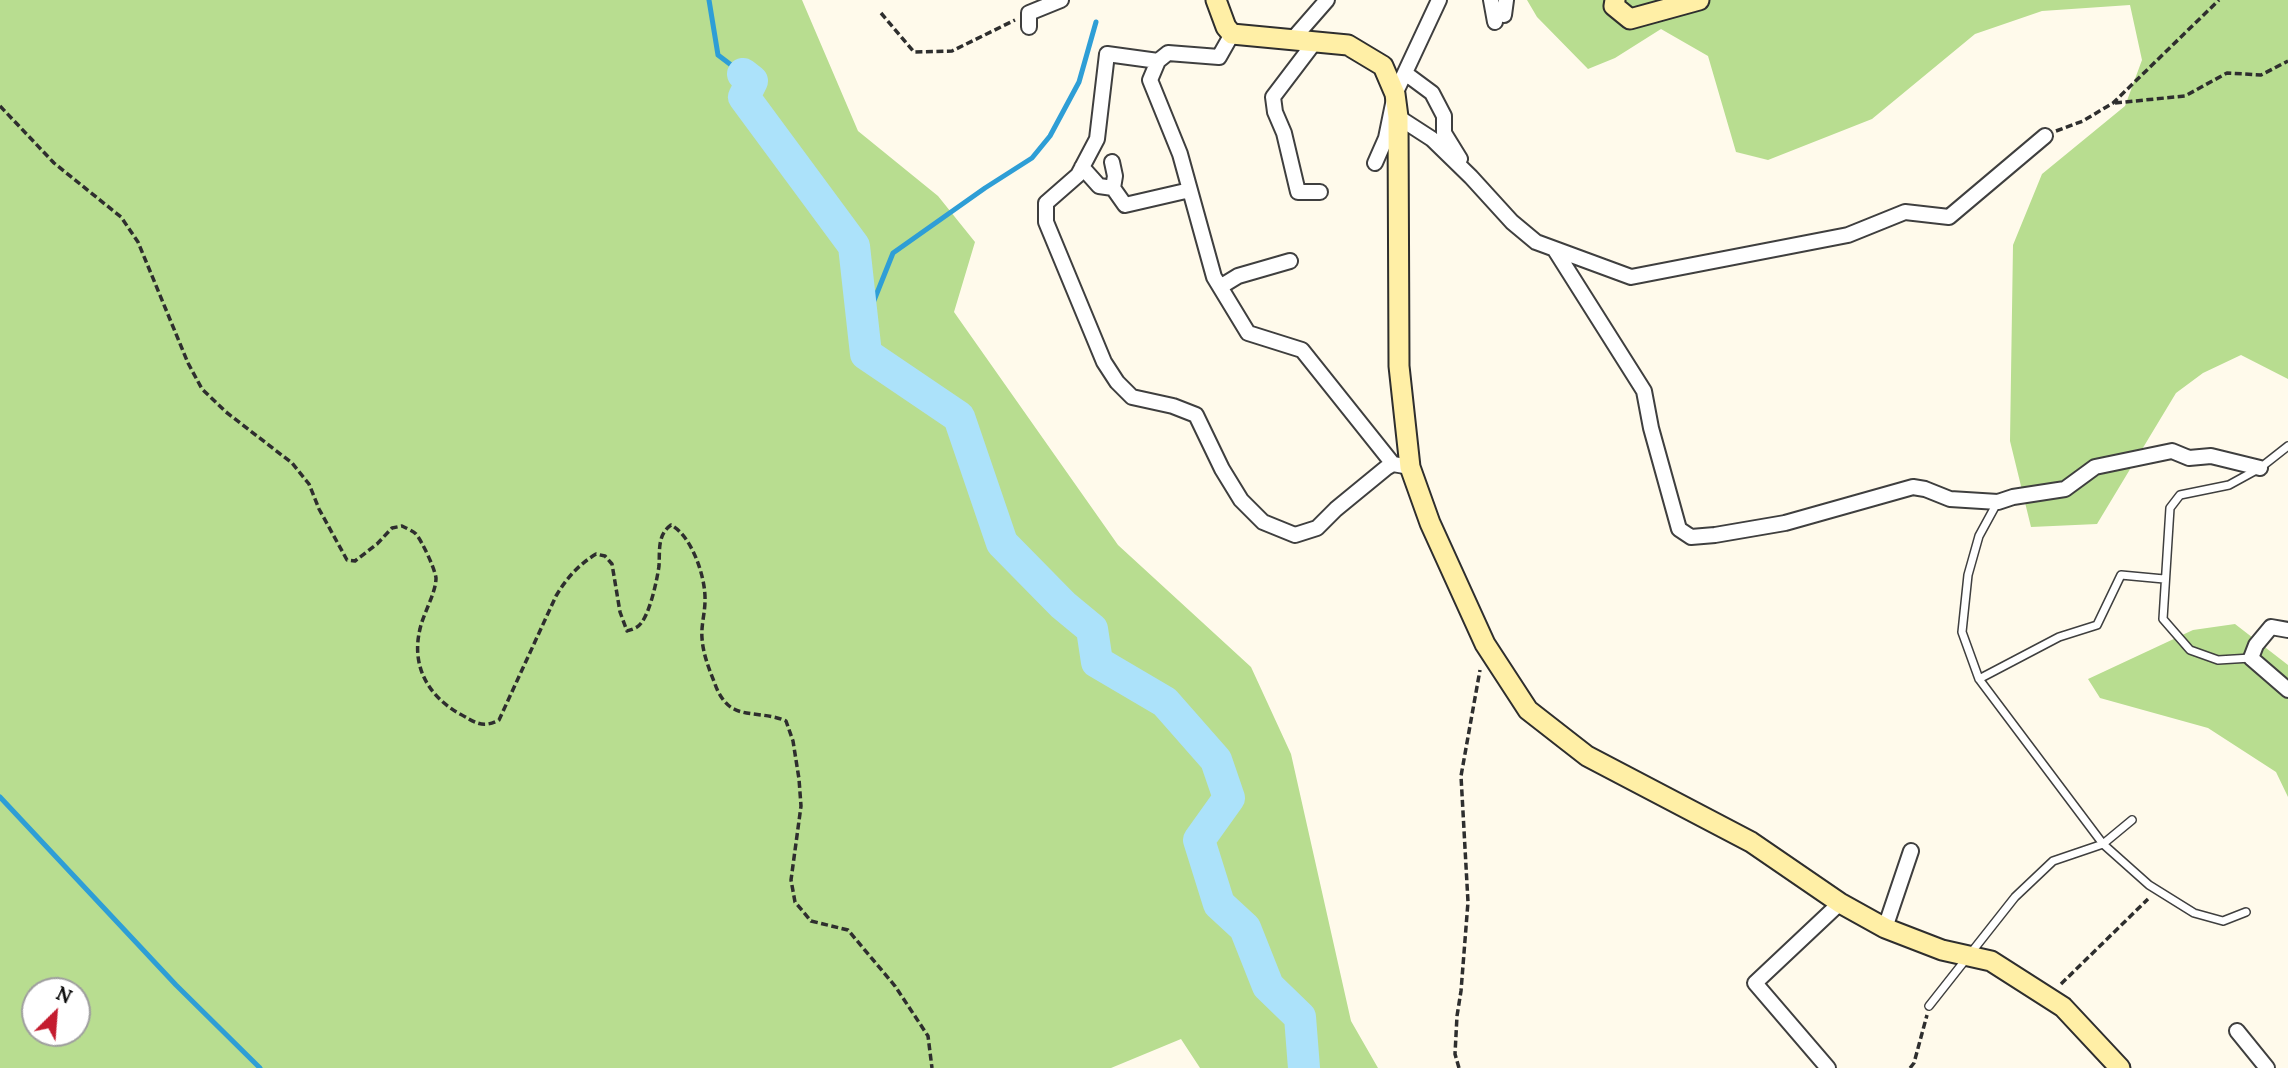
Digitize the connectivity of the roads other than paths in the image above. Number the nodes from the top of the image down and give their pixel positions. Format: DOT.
graph roads {
  1 [pos="1216,0"];
  2 [pos="1327,0"];
  3 [pos="1439,0"];
  4 [pos="1491,0"];
  5 [pos="1506,0"];
  6 [pos="1615,0"];
  7 [pos="1699,0"];
  8 [pos="1051,2"];
  9 [pos="1029,20"];
  10 [pos="1232,34"];
  11 [pos="1292,40"];
  12 [pos="1314,43"];
  13 [pos="1158,61"];
  14 [pos="1405,73"];
  15 [pos="1395,94"];
  16 [pos="1398,117"];
  17 [pos="2045,136"];
  18 [pos="1112,162"];
  19 [pos="1374,163"];
  20 [pos="1082,167"];
  21 [pos="1471,177"];
  22 [pos="1113,188"];
  23 [pos="1191,190"];
  24 [pos="1320,191"];
  25 [pos="1555,250"];
  26 [pos="1290,261"];
  27 [pos="1220,287"];
  28 [pos="2288,446"];
  29 [pos="1401,466"];
  30 [pos="2260,468"];
  31 [pos="1997,502"];
  32 [pos="2164,579"];
  33 [pos="2288,630"];
  34 [pos="2251,658"];
  35 [pos="1979,679"];
  36 [pos="2288,690"];
  37 [pos="2132,820"];
  38 [pos="2103,844"];
  39 [pos="1911,851"];
  40 [pos="1840,903"];
  41 [pos="2246,912"];
  42 [pos="1885,928"];
  43 [pos="1968,956"];
  44 [pos="1929,1006"];
  45 [pos="2236,1031"];
  46 [pos="1828,1068"];
  47 [pos="2120,1068"];
  48 [pos="2267,1068"];
  1 -- 10 [label="street"];
  2 -- 11 [label="street"];
  3 -- 14 [label="street"];
  4 -- 5 [label="street"];
  6 -- 7 [label="street"];
  8 -- 9 [label="street"];
  10 -- 11 [label="street"];
  10 -- 13 [label="street"];
  11 -- 12 [label="street"];
  12 -- 15 [label="street"];
  12 -- 24 [label="street"];
  13 -- 20 [label="street"];
  13 -- 23 [label="street"];
  14 -- 15 [label="street"];
  14 -- 21 [label="street"];
  15 -- 16 [label="street"];
  15 -- 19 [label="street"];
  16 -- 21 [label="street"];
  16 -- 29 [label="street"];
  17 -- 25 [label="street"];
  18 -- 22 [label="street"];
  20 -- 22 [label="street"];
  20 -- 29 [label="street"];
  21 -- 25 [label="street"];
  22 -- 23 [label="street"];
  23 -- 27 [label="street"];
  25 -- 31 [label="street"];
  26 -- 27 [label="street"];
  27 -- 29 [label="street"];
  28 -- 30 [label="lane"];
  29 -- 40 [label="street"];
  30 -- 31 [label="street"];
  30 -- 32 [label="lane"];
  31 -- 35 [label="lane"];
  32 -- 34 [label="lane"];
  32 -- 35 [label="lane"];
  33 -- 34 [label="street"];
  34 -- 36 [label="street"];
  35 -- 38 [label="lane"];
  37 -- 38 [label="lane"];
  38 -- 41 [label="lane"];
  38 -- 43 [label="lane"];
  39 -- 42 [label="street"];
  40 -- 42 [label="street"];
  40 -- 46 [label="street"];
  42 -- 43 [label="street"];
  43 -- 44 [label="lane"];
  43 -- 47 [label="street"];
  45 -- 48 [label="street"];
}
